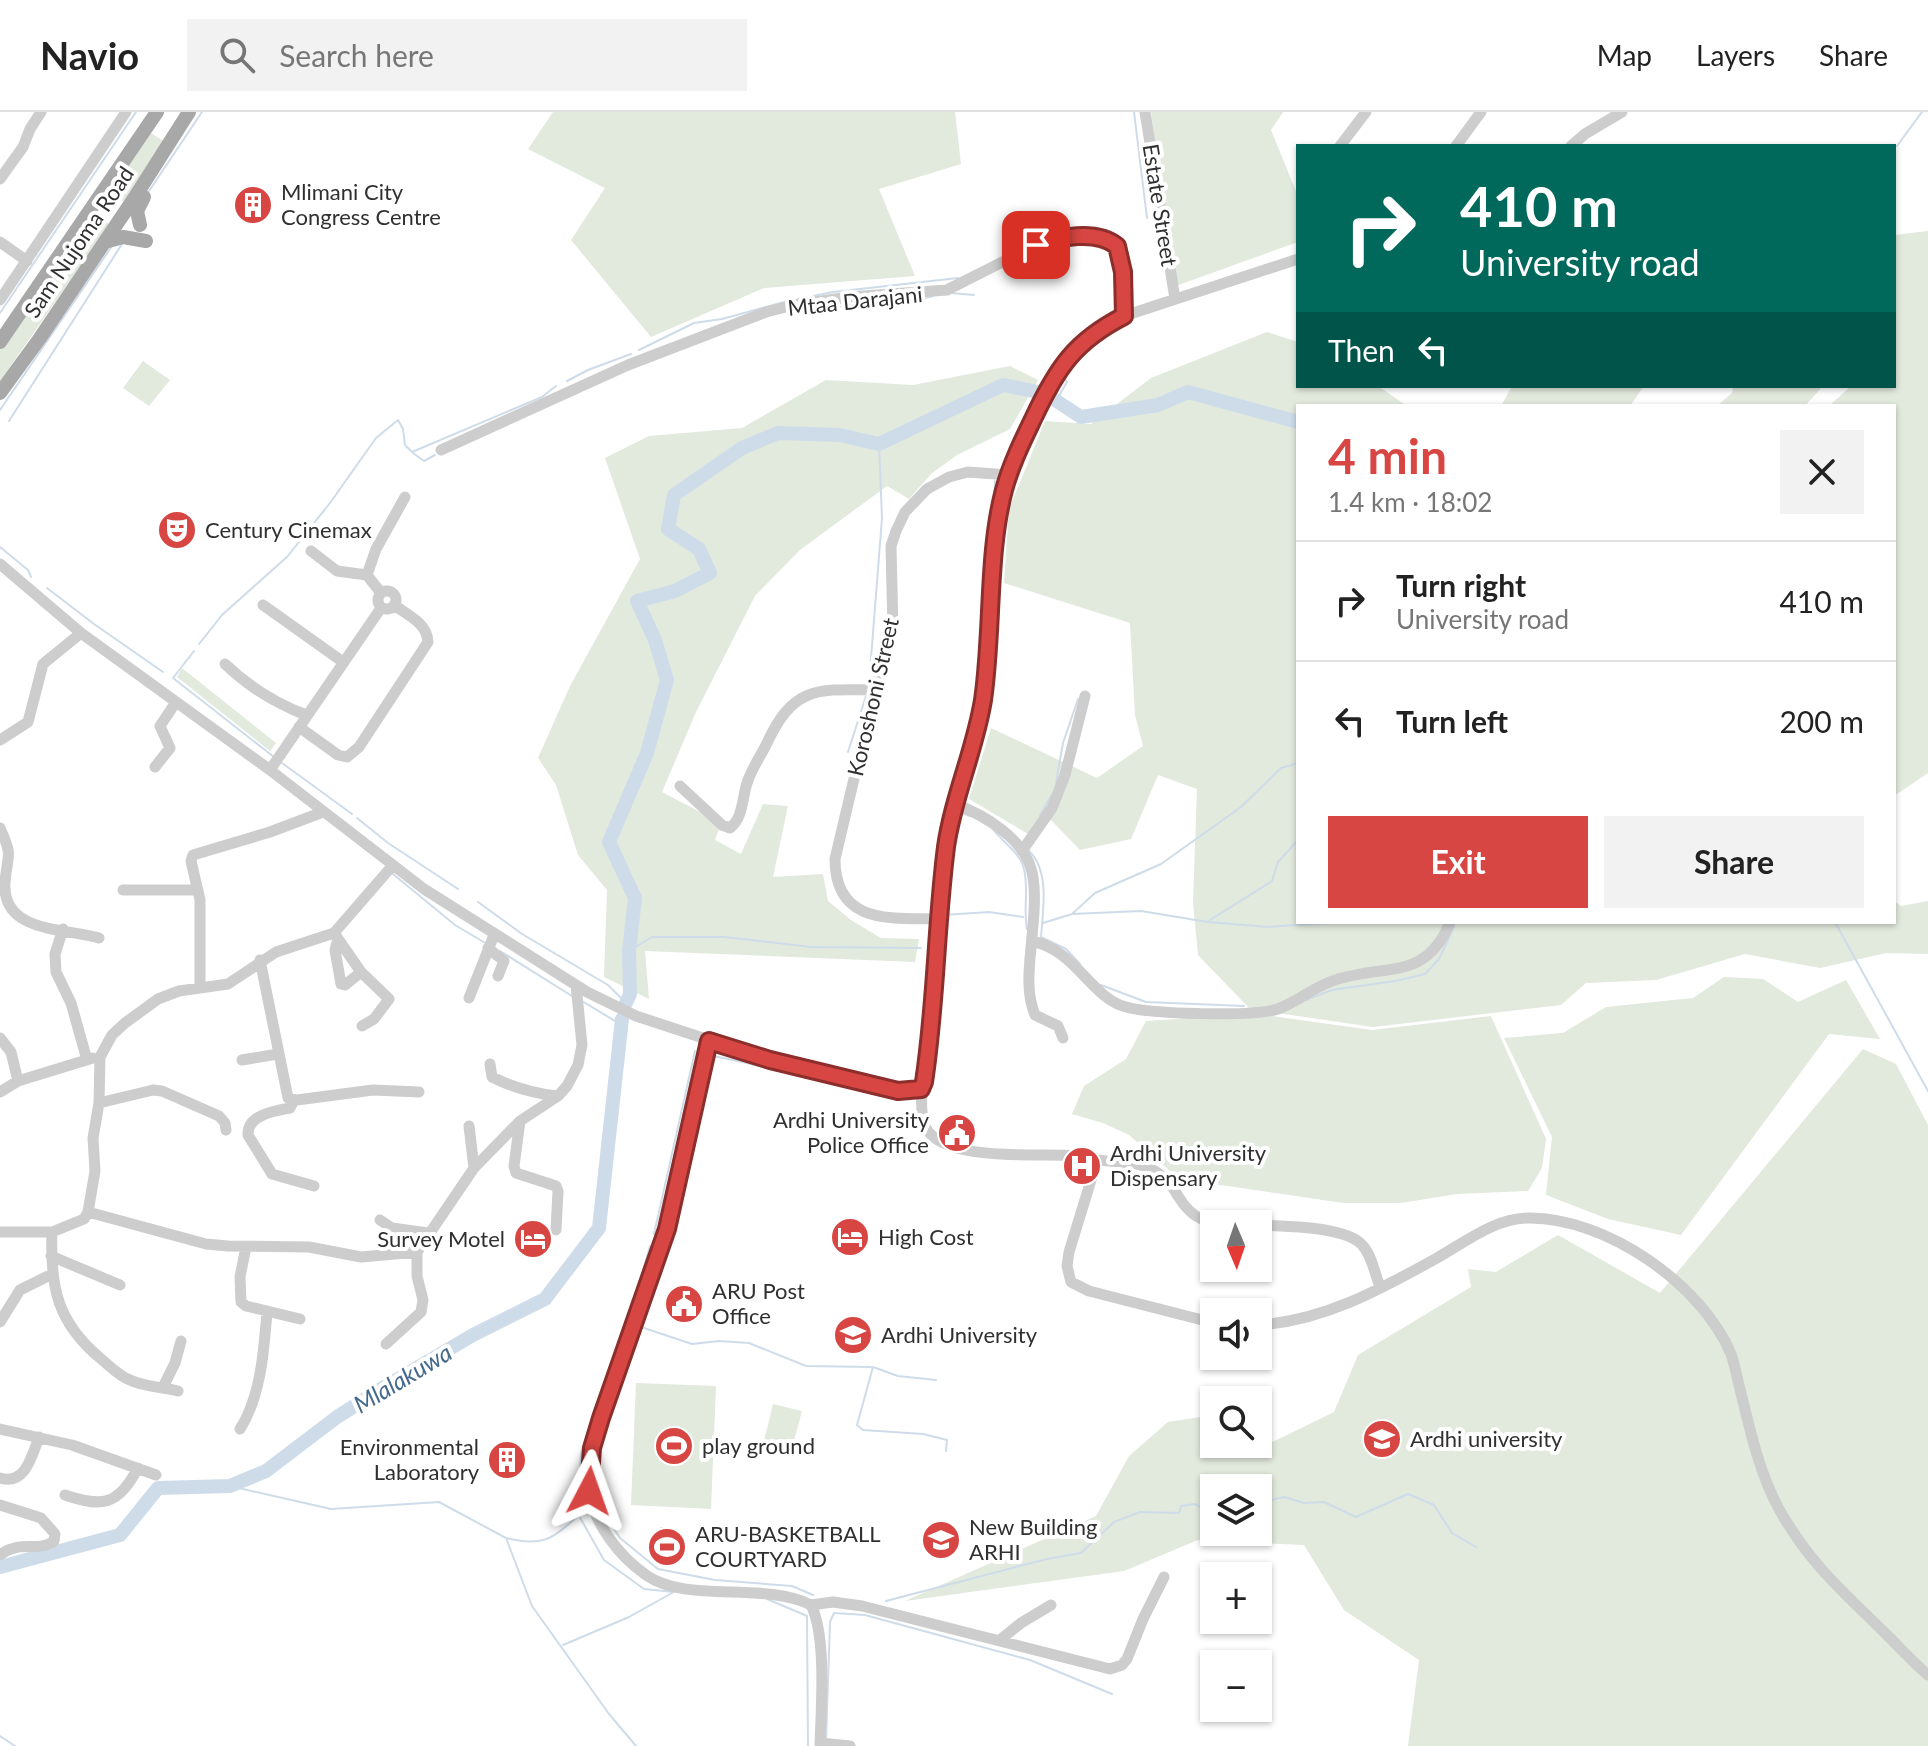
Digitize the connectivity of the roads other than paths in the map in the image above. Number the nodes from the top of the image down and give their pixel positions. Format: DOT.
graph roads {
  1 [pos="41,112"];
  2 [pos="126,112"];
  3 [pos="157,112"];
  4 [pos="1145,112"];
  5 [pos="1366,112"];
  6 [pos="1481,112"];
  7 [pos="1622,112"];
  8 [pos="188,114"];
  9 [pos="1342,144"];
  10 [pos="1457,144"];
  11 [pos="1574,144"];
  12 [pos="0,179"];
  13 [pos="140,225"];
  14 [pos="146,241"];
  15 [pos="0,242"];
  16 [pos="105,242"];
  17 [pos="1296,260"];
  18 [pos="27,261"];
  19 [pos="1175,299"];
  20 [pos="0,300"];
  21 [pos="1124,316"];
  22 [pos="0,342"];
  23 [pos="0,393"];
  24 [pos="441,450"];
  25 [pos="1009,475"];
  26 [pos="405,497"];
  27 [pos="311,551"];
  28 [pos="0,564"];
  29 [pos="367,575"];
  30 [pos="263,605"];
  31 [pos="388,607"];
  32 [pos="81,633"];
  33 [pos="343,662"];
  34 [pos="225,664"];
  35 [pos="875,690"];
  36 [pos="1085,696"];
  37 [pos="176,702"];
  38 [pos="306,715"];
  39 [pos="299,727"];
  40 [pos="0,740"];
  41 [pos="155,767"];
  42 [pos="270,770"];
  43 [pos="680,786"];
  44 [pos="955,804"];
  45 [pos="323,812"];
  46 [pos="0,828"];
  47 [pos="1022,851"];
  48 [pos="393,865"];
  49 [pos="123,890"];
  50 [pos="198,890"];
  51 [pos="939,919"];
  52 [pos="1449,924"];
  53 [pos="63,929"];
  54 [pos="494,935"];
  55 [pos="336,936"];
  56 [pos="99,938"];
  57 [pos="1032,941"];
  58 [pos="488,948"];
  59 [pos="260,960"];
  60 [pos="361,972"];
  61 [pos="498,976"];
  62 [pos="576,985"];
  63 [pos="200,988"];
  64 [pos="469,998"];
  65 [pos="362,1026"];
  66 [pos="0,1038"];
  67 [pos="1063,1038"];
  68 [pos="709,1041"];
  69 [pos="278,1054"];
  70 [pos="100,1057"];
  71 [pos="87,1060"];
  72 [pos="242,1060"];
  73 [pos="490,1064"];
  74 [pos="18,1081"];
  75 [pos="921,1089"];
  76 [pos="0,1092"];
  77 [pos="419,1092"];
  78 [pos="558,1096"];
  79 [pos="294,1100"];
  80 [pos="99,1103"];
  81 [pos="520,1121"];
  82 [pos="469,1126"];
  83 [pos="226,1130"];
  84 [pos="1093,1159"];
  85 [pos="474,1168"];
  86 [pos="314,1186"];
  87 [pos="88,1212"];
  88 [pos="1200,1218"];
  89 [pos="380,1220"];
  90 [pos="1272,1226"];
  91 [pos="556,1230"];
  92 [pos="0,1232"];
  93 [pos="52,1232"];
  94 [pos="428,1233"];
  95 [pos="246,1247"];
  96 [pos="417,1252"];
  97 [pos="51,1256"];
  98 [pos="52,1274"];
  99 [pos="120,1285"];
  100 [pos="1380,1287"];
  101 [pos="267,1311"];
  102 [pos="300,1319"];
  103 [pos="1200,1319"];
  104 [pos="0,1322"];
  105 [pos="1272,1323"];
  106 [pos="181,1341"];
  107 [pos="386,1344"];
  108 [pos="163,1387"];
  109 [pos="178,1391"];
  110 [pos="0,1429"];
  111 [pos="240,1429"];
  112 [pos="39,1437"];
  113 [pos="138,1468"];
  114 [pos="156,1475"];
  115 [pos="0,1478"];
  116 [pos="65,1495"];
  117 [pos="0,1505"];
  118 [pos="0,1555"];
  119 [pos="1164,1577"];
  120 [pos="811,1605"];
  121 [pos="1051,1605"];
  122 [pos="1000,1640"];
  123 [pos="1928,1675"];
  124 [pos="820,1744"];
  125 [pos="850,1746"];
  1 -- 12 [label="street"];
  2 -- 18 [label="street"];
  3 -- 22 [label="main road, Sam Nujoma Road"];
  4 -- 19 [label="street, Estate Street"];
  5 -- 9 [label="street"];
  6 -- 10 [label="street"];
  7 -- 11 [label="street"];
  8 -- 13 [label="main road"];
  8 -- 16 [label="main road, Sam Nujoma Road"];
  14 -- 16 [label="main road"];
  15 -- 18 [label="street"];
  16 -- 23 [label="main road, Sam Nujoma Road"];
  17 -- 19 [label="street"];
  18 -- 20 [label="street"];
  19 -- 21 [label="street"];
  21 -- 24 [label="street, Mtaa Darajani"];
  21 -- 25 [label="street"];
  25 -- 35 [label="street, Koroshoni Street"];
  25 -- 44 [label="street"];
  26 -- 29 [label="street"];
  27 -- 29 [label="street"];
  28 -- 32 [label="street"];
  29 -- 31 [label="street"];
  30 -- 33 [label="street"];
  31 -- 33 [label="street"];
  31 -- 39 [label="street"];
  32 -- 37 [label="street"];
  32 -- 40 [label="street"];
  33 -- 38 [label="street"];
  34 -- 38 [label="street"];
  35 -- 43 [label="street"];
  35 -- 51 [label="street, Koroshoni Street"];
  36 -- 47 [label="street"];
  37 -- 41 [label="street"];
  37 -- 42 [label="street"];
  38 -- 39 [label="street"];
  39 -- 42 [label="street"];
  42 -- 45 [label="street"];
  44 -- 47 [label="street"];
  44 -- 51 [label="street"];
  45 -- 48 [label="street"];
  45 -- 50 [label="street"];
  46 -- 53 [label="street"];
  47 -- 57 [label="street"];
  48 -- 54 [label="street"];
  48 -- 55 [label="street"];
  49 -- 50 [label="street"];
  50 -- 63 [label="street"];
  51 -- 75 [label="street"];
  52 -- 57 [label="street"];
  53 -- 56 [label="street"];
  53 -- 71 [label="street"];
  54 -- 58 [label="street"];
  54 -- 62 [label="street"];
  55 -- 59 [label="street"];
  55 -- 60 [label="street"];
  55 -- 60 [label="street"];
  57 -- 67 [label="street"];
  58 -- 61 [label="street"];
  58 -- 64 [label="street"];
  59 -- 63 [label="street"];
  59 -- 69 [label="street"];
  60 -- 65 [label="street"];
  62 -- 68 [label="street"];
  62 -- 78 [label="street"];
  63 -- 70 [label="street"];
  66 -- 74 [label="street"];
  68 -- 75 [label="street"];
  68 -- 120 [label="street"];
  69 -- 72 [label="street"];
  69 -- 79 [label="street"];
  70 -- 71 [label="street"];
  70 -- 80 [label="street"];
  71 -- 74 [label="street"];
  73 -- 78 [label="street"];
  74 -- 76 [label="street"];
  75 -- 84 [label="street"];
  77 -- 79 [label="street"];
  78 -- 81 [label="street"];
  79 -- 86 [label="street"];
  80 -- 83 [label="street"];
  80 -- 87 [label="street"];
  81 -- 85 [label="street"];
  81 -- 91 [label="street"];
  82 -- 85 [label="street"];
  84 -- 88 [label="street"];
  84 -- 103 [label="street"];
  85 -- 94 [label="street"];
  87 -- 93 [label="street"];
  87 -- 95 [label="street"];
  89 -- 94 [label="street"];
  90 -- 100 [label="street"];
  92 -- 93 [label="street"];
  93 -- 97 [label="street"];
  94 -- 96 [label="street"];
  95 -- 96 [label="street"];
  95 -- 101 [label="street"];
  96 -- 107 [label="street"];
  97 -- 98 [label="street"];
  97 -- 99 [label="street"];
  98 -- 104 [label="street"];
  98 -- 108 [label="street"];
  100 -- 105 [label="street"];
  100 -- 123 [label="street"];
  101 -- 102 [label="street"];
  101 -- 111 [label="street"];
  106 -- 108 [label="street"];
  108 -- 109 [label="street"];
  110 -- 112 [label="street"];
  112 -- 113 [label="street"];
  112 -- 115 [label="street"];
  113 -- 114 [label="street"];
  113 -- 116 [label="street"];
  117 -- 118 [label="street"];
  119 -- 122 [label="street"];
  120 -- 122 [label="street"];
  120 -- 124 [label="street"];
  121 -- 122 [label="street"];
  124 -- 125 [label="street"];
}
